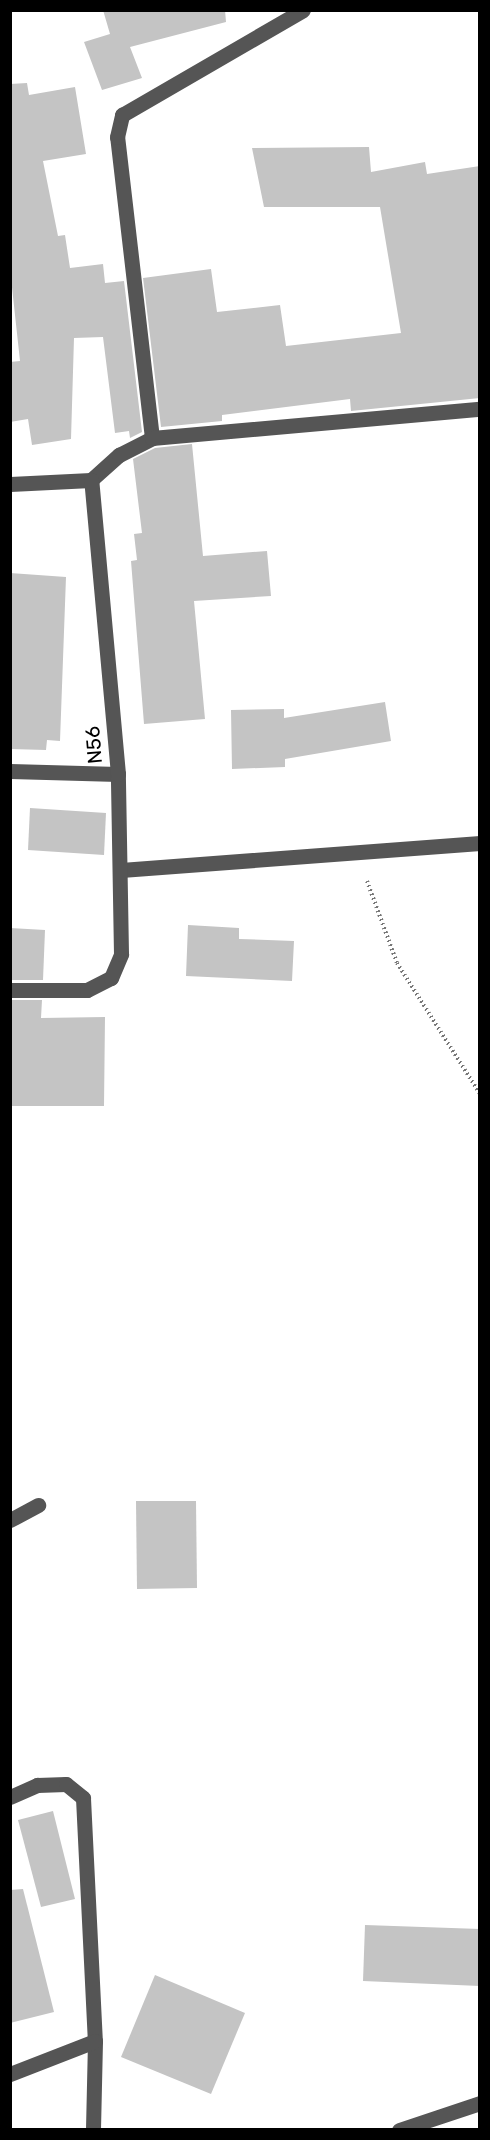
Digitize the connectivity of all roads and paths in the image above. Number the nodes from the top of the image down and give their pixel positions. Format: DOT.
graph roads {
  1 [pos="303,10"];
  2 [pos="480,409"];
  3 [pos="152,438"];
  4 [pos="91,480"];
  5 [pos="10,484"];
  6 [pos="10,771"];
  7 [pos="118,774"];
  8 [pos="480,843"];
  9 [pos="356,852"];
  10 [pos="121,870"];
  11 [pos="10,990"];
  12 [pos="480,1094"];
  13 [pos="38,1505"];
  14 [pos="10,1520"];
  15 [pos="10,1797"];
  16 [pos="95,2041"];
  17 [pos="10,2074"];
  18 [pos="480,2103"];
  19 [pos="93,2130"];
  20 [pos="399,2130"];
  1 -- 3 [label="street"];
  2 -- 3 [label="street"];
  3 -- 4 [label="street"];
  4 -- 5 [label="street"];
  4 -- 7 [label="street, N56"];
  6 -- 7 [label="street"];
  7 -- 10 [label="street, N56"];
  8 -- 9 [label="street"];
  9 -- 10 [label="street"];
  9 -- 12 [label="path"];
  10 -- 11 [label="street, N56"];
  13 -- 14 [label="street"];
  15 -- 16 [label="street"];
  16 -- 17 [label="street"];
  16 -- 19 [label="street"];
  18 -- 20 [label="street"];
}
